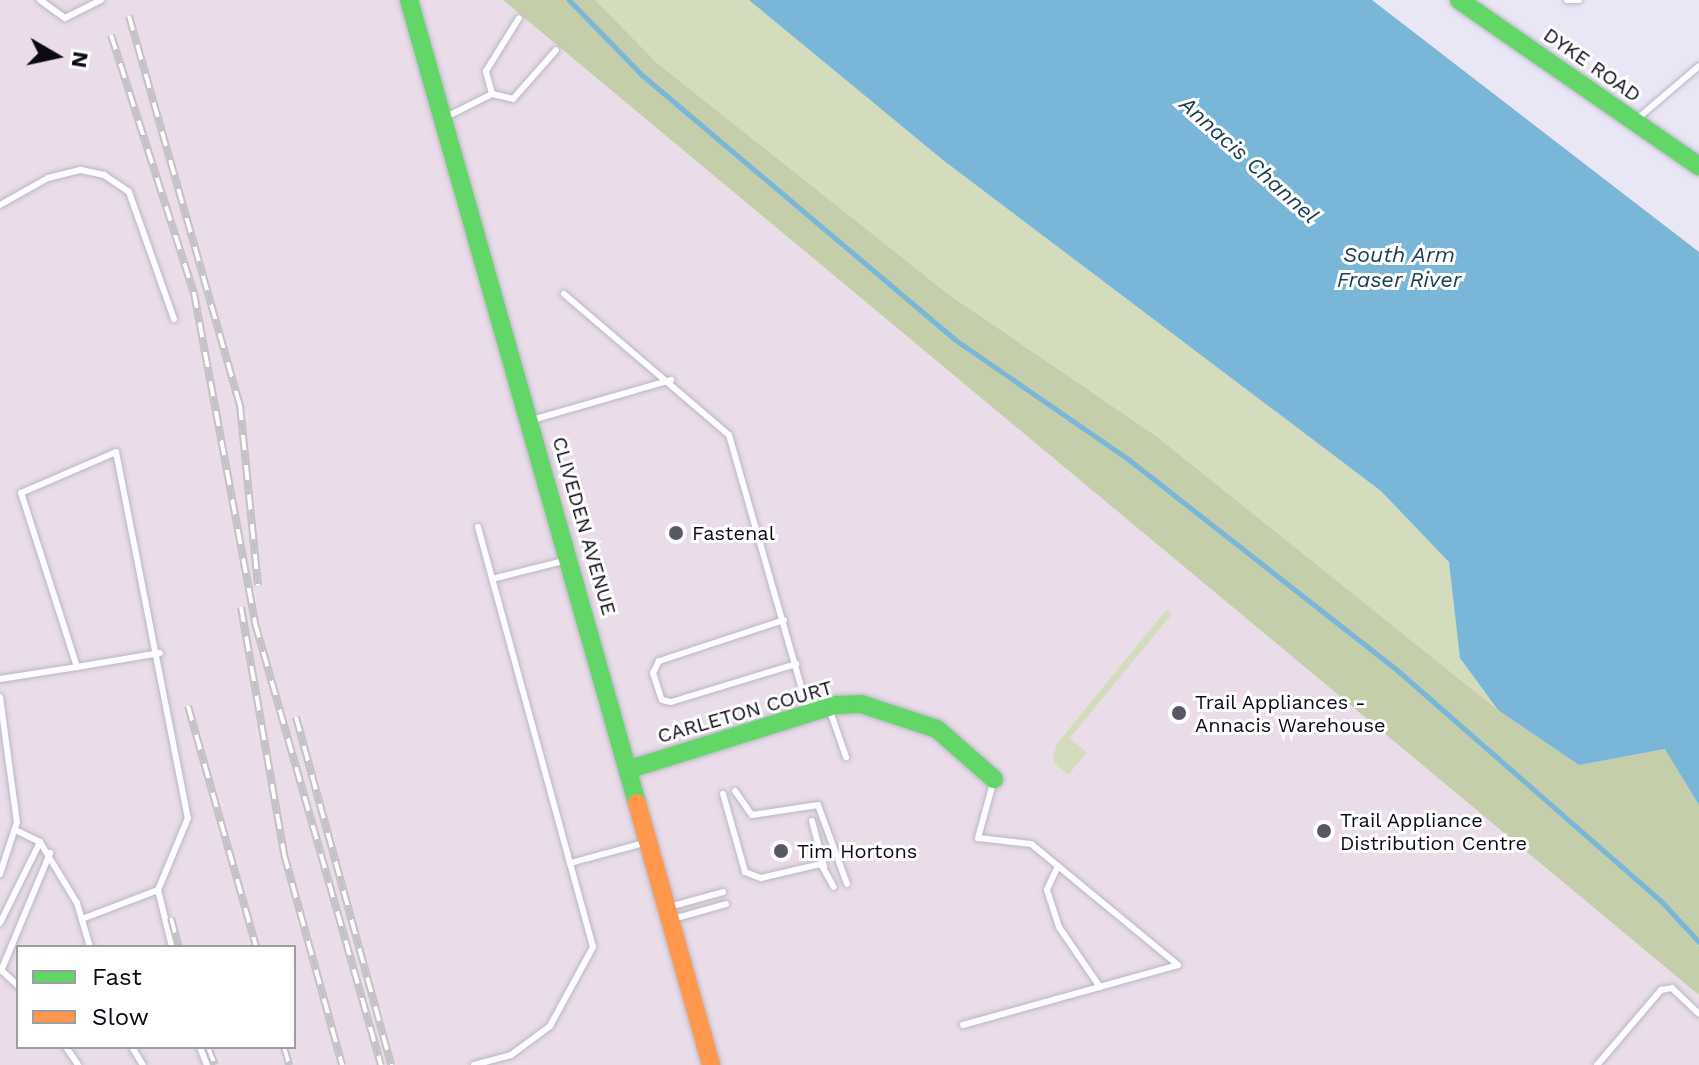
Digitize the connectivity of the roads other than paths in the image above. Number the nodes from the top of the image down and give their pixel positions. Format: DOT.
graph roads {
  1 [pos="40,0"];
  2 [pos="101,0"];
  3 [pos="409,0"];
  4 [pos="1459,0"];
  5 [pos="1567,0"];
  6 [pos="1579,0"];
  7 [pos="519,18"];
  8 [pos="556,50"];
  9 [pos="1699,66"];
  10 [pos="492,94"];
  11 [pos="444,118"];
  12 [pos="1634,121"];
  13 [pos="1699,166"];
  14 [pos="0,205"];
  15 [pos="564,294"];
  16 [pos="174,319"];
  17 [pos="671,380"];
  18 [pos="531,421"];
  19 [pos="478,527"];
  20 [pos="570,559"];
  21 [pos="492,579"];
  22 [pos="784,620"];
  23 [pos="160,653"];
  24 [pos="796,664"];
  25 [pos="77,667"];
  26 [pos="0,679"];
  27 [pos="0,697"];
  28 [pos="829,708"];
  29 [pos="809,714"];
  30 [pos="846,757"];
  31 [pos="630,769"];
  32 [pos="994,779"];
  33 [pos="735,791"];
  34 [pos="723,794"];
  35 [pos="812,821"];
  36 [pos="15,830"];
  37 [pos="40,842"];
  38 [pos="648,842"];
  39 [pos="50,853"];
  40 [pos="570,863"];
  41 [pos="824,866"];
  42 [pos="1058,866"];
  43 [pos="0,874"];
  44 [pos="847,884"];
  45 [pos="834,887"];
  46 [pos="158,890"];
  47 [pos="723,892"];
  48 [pos="726,904"];
  49 [pos="668,914"];
  50 [pos="82,919"];
  51 [pos="0,923"];
  52 [pos="89,945"];
  53 [pos="172,945"];
  54 [pos="1,970"];
  55 [pos="16,984"];
  56 [pos="1100,987"];
  57 [pos="1699,1014"];
  58 [pos="963,1025"];
  59 [pos="474,1065"];
  60 [pos="711,1065"];
  61 [pos="1597,1065"];
  1 -- 2 [label="lane"];
  3 -- 11 [label="street, CLIVEDEN AVENUE"];
  4 -- 12 [label="street, DYKE ROAD"];
  5 -- 6 [label="lane"];
  7 -- 10 [label="lane"];
  8 -- 10 [label="lane"];
  9 -- 12 [label="lane"];
  10 -- 11 [label="lane"];
  11 -- 18 [label="street, CLIVEDEN AVENUE"];
  12 -- 13 [label="street, DYKE ROAD"];
  14 -- 16 [label="lane"];
  15 -- 17 [label="lane"];
  17 -- 18 [label="lane"];
  17 -- 22 [label="lane"];
  18 -- 20 [label="street, CLIVEDEN AVENUE"];
  19 -- 21 [label="lane"];
  20 -- 21 [label="lane"];
  20 -- 31 [label="street, CLIVEDEN AVENUE"];
  21 -- 40 [label="lane"];
  22 -- 24 [label="lane"];
  22 -- 24 [label="lane"];
  23 -- 25 [label="lane"];
  23 -- 25 [label="lane"];
  23 -- 46 [label="lane"];
  24 -- 29 [label="lane"];
  25 -- 26 [label="lane"];
  27 -- 36 [label="lane"];
  28 -- 29 [label="street, CARLETON COURT"];
  28 -- 30 [label="lane"];
  28 -- 32 [label="street, CARLETON COURT"];
  29 -- 31 [label="street, CARLETON COURT"];
  31 -- 38 [label="street, CLIVEDEN AVENUE"];
  32 -- 42 [label="lane"];
  33 -- 44 [label="lane"];
  34 -- 41 [label="lane"];
  35 -- 41 [label="lane"];
  36 -- 37 [label="lane"];
  36 -- 43 [label="lane"];
  37 -- 39 [label="lane"];
  37 -- 51 [label="lane"];
  38 -- 40 [label="lane"];
  38 -- 49 [label="street, CLIVEDEN AVENUE"];
  39 -- 50 [label="lane"];
  39 -- 54 [label="lane"];
  40 -- 59 [label="lane"];
  41 -- 45 [label="lane"];
  42 -- 56 [label="lane"];
  42 -- 56 [label="lane"];
  46 -- 50 [label="lane"];
  46 -- 53 [label="lane"];
  47 -- 49 [label="lane"];
  48 -- 49 [label="lane"];
  49 -- 60 [label="street, CLIVEDEN AVENUE"];
  50 -- 52 [label="lane"];
  54 -- 55 [label="lane"];
  56 -- 58 [label="lane"];
  57 -- 61 [label="lane"];
}
